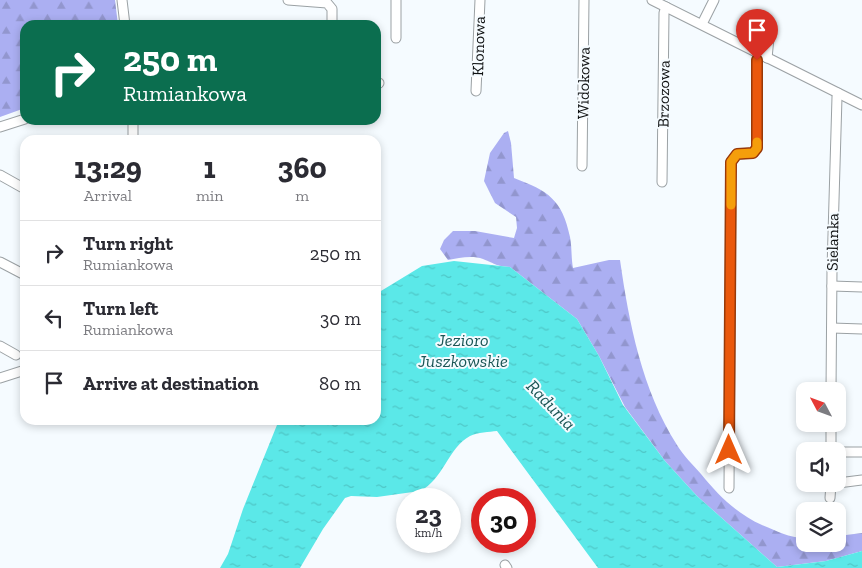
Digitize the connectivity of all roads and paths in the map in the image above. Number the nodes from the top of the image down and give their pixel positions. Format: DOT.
graph roads {
  1 [pos="122,0"];
  2 [pos="288,0"];
  3 [pos="396,0"];
  4 [pos="480,0"];
  5 [pos="584,0"];
  6 [pos="652,0"];
  7 [pos="714,0"];
  8 [pos="666,7"];
  9 [pos="125,20"];
  10 [pos="332,20"];
  11 [pos="702,24"];
  12 [pos="396,38"];
  13 [pos="769,38"];
  14 [pos="763,56"];
  15 [pos="476,91"];
  16 [pos="838,93"];
  17 [pos="862,105"];
  18 [pos="20,121"];
  19 [pos="0,127"];
  20 [pos="582,166"];
  21 [pos="0,175"];
  22 [pos="662,182"];
  23 [pos="20,186"];
  24 [pos="0,262"];
  25 [pos="20,273"];
  26 [pos="832,286"];
  27 [pos="862,287"];
  28 [pos="832,328"];
  29 [pos="862,329"];
  30 [pos="0,346"];
  31 [pos="16,355"];
  32 [pos="20,372"];
  33 [pos="0,378"];
  34 [pos="832,382"];
  35 [pos="846,452"];
  36 [pos="862,452"];
  37 [pos="862,480"];
  38 [pos="846,481"];
  39 [pos="729,488"];
  40 [pos="830,492"];
  41 [pos="830,498"];
  1 -- 9 [label="street"];
  2 -- 10 [label="street"];
  3 -- 12 [label="street"];
  4 -- 15 [label="street, Klonowa"];
  5 -- 20 [label="street, Widokowa"];
  6 -- 8 [label="street"];
  7 -- 11 [label="street"];
  8 -- 11 [label="street"];
  8 -- 22 [label="street, Brzozowa"];
  11 -- 14 [label="street"];
  13 -- 14 [label="street"];
  14 -- 16 [label="street"];
  14 -- 39 [label="street"];
  16 -- 17 [label="street"];
  16 -- 26 [label="street, Sielanka"];
  18 -- 19 [label="street"];
  21 -- 23 [label="street"];
  24 -- 25 [label="street"];
  26 -- 27 [label="street"];
  26 -- 28 [label="street, Sielanka"];
  28 -- 29 [label="street"];
  28 -- 34 [label="street, Sielanka"];
  30 -- 31 [label="street"];
  32 -- 33 [label="street"];
  35 -- 36 [label="street"];
  37 -- 38 [label="street"];
  40 -- 41 [label="street"];
}
